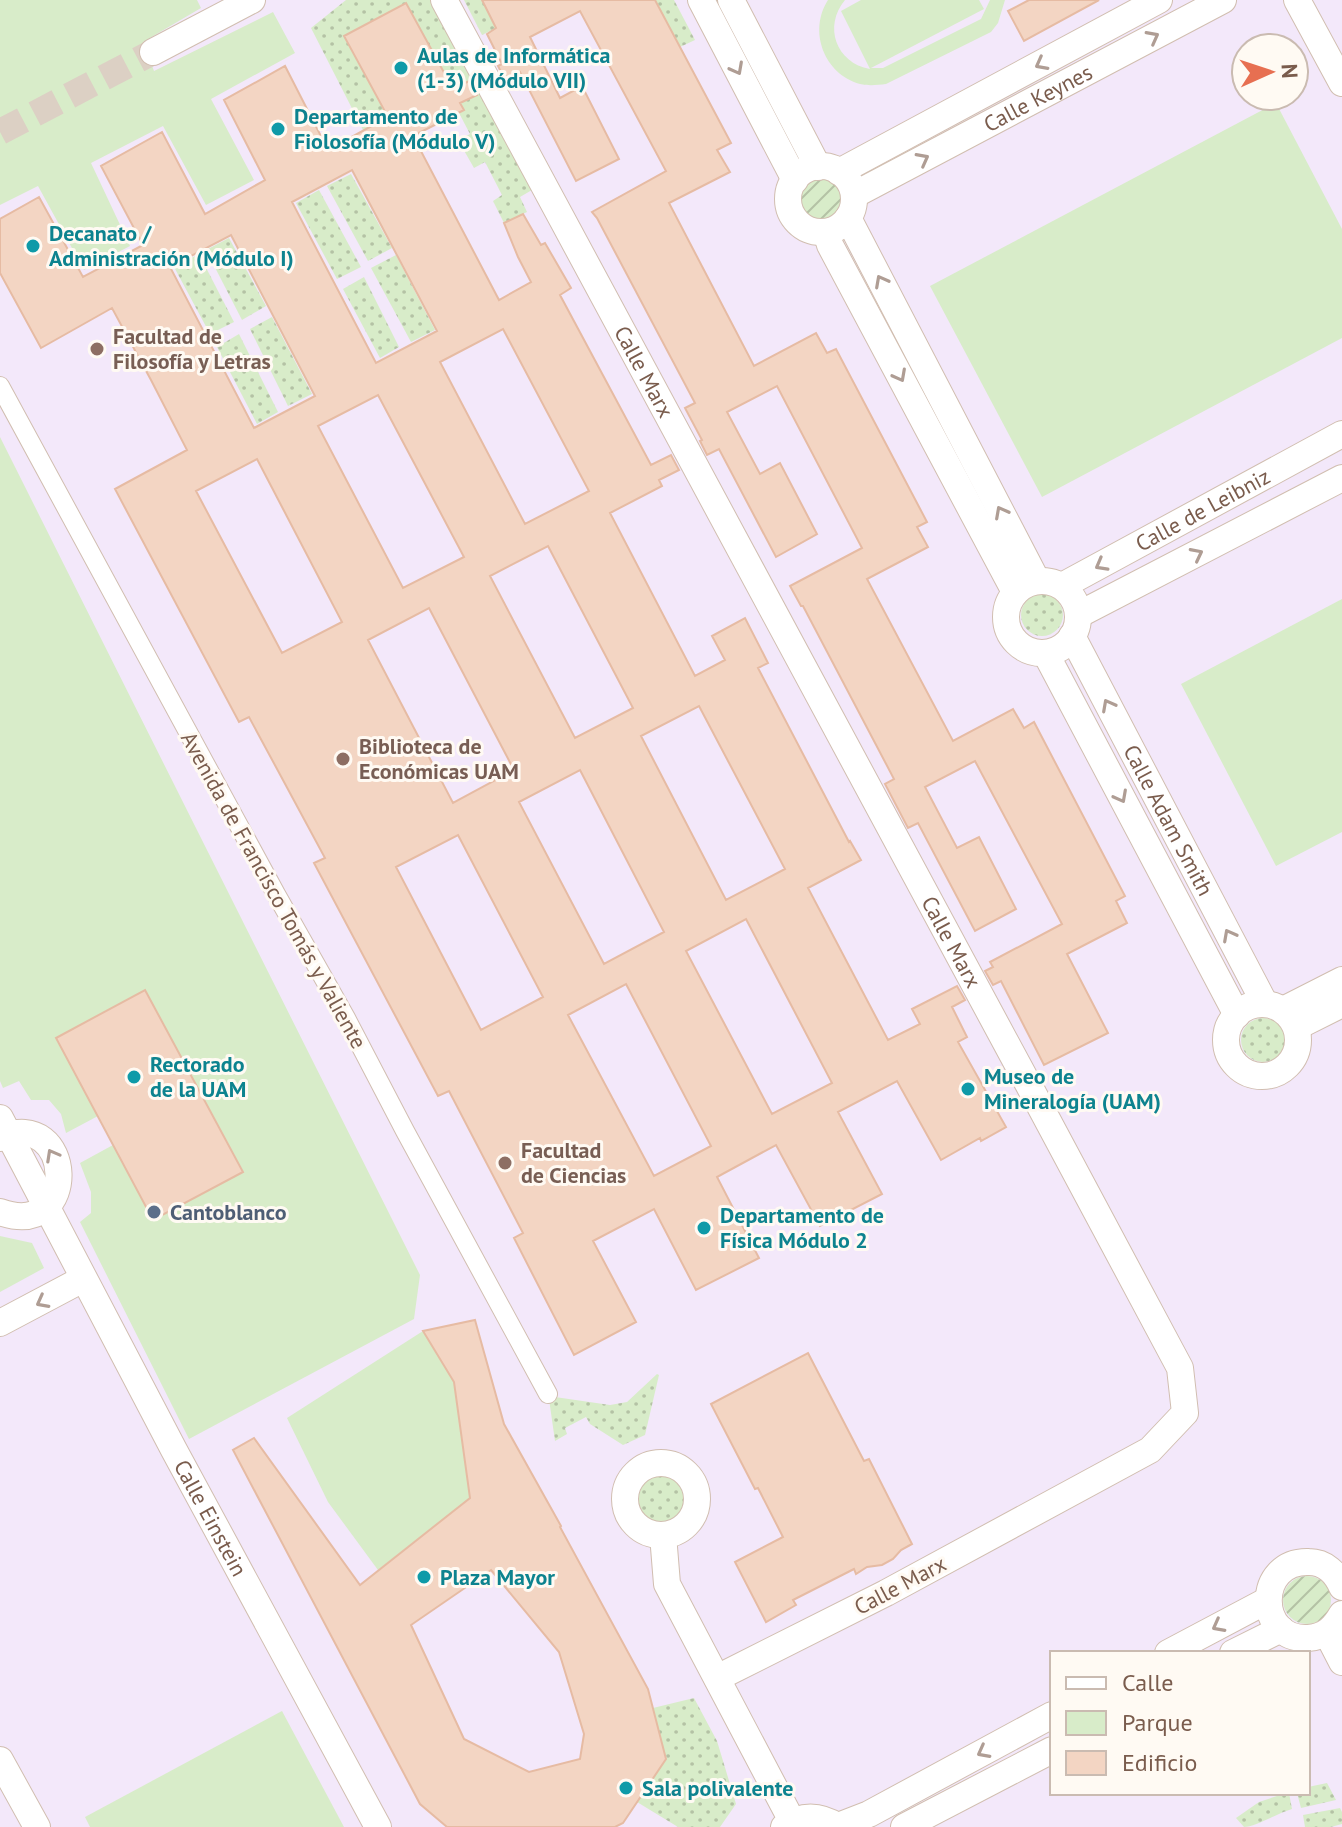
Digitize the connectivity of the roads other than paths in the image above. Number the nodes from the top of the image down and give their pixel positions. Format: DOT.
graph roads {
  1 [pos="252,0"];
  2 [pos="444,0"];
  3 [pos="701,0"];
  4 [pos="731,0"];
  5 [pos="1159,0"];
  6 [pos="1223,0"];
  7 [pos="1297,0"];
  8 [pos="153,52"];
  9 [pos="1342,83"];
  10 [pos="829,169"];
  11 [pos="795,180"];
  12 [pos="851,206"];
  13 [pos="826,232"];
  14 [pos="0,386"];
  15 [pos="1342,434"];
  16 [pos="1342,478"];
  17 [pos="1038,586"];
  18 [pos="1075,626"];
  19 [pos="1046,654"];
  20 [pos="1342,980"];
  21 [pos="1342,1004"];
  22 [pos="1281,1014"];
  23 [pos="1237,1015"];
  24 [pos="2,1135"];
  25 [pos="40,1210"];
  26 [pos="0,1212"];
  27 [pos="78,1282"];
  28 [pos="0,1323"];
  29 [pos="548,1394"];
  30 [pos="663,1535"];
  31 [pos="1338,1574"];
  32 [pos="1268,1600"];
  33 [pos="1334,1624"];
  34 [pos="1281,1629"];
  35 [pos="1172,1651"];
  36 [pos="1237,1651"];
  37 [pos="1342,1662"];
  38 [pos="717,1678"];
  39 [pos="1050,1716"];
  40 [pos="1050,1751"];
  41 [pos="0,1760"];
  42 [pos="788,1824"];
  43 [pos="838,1826"];
  44 [pos="37,1827"];
  45 [pos="364,1827"];
  46 [pos="378,1827"];
  47 [pos="904,1827"];
  1 -- 8 [label="street"];
  2 -- 38 [label="street, Calle Marx"];
  3 -- 11 [label="street, one-way"];
  4 -- 10 [label="street"];
  5 -- 10 [label="street, Calle Keynes, one-way"];
  12 -- 6 [label="street, Calle Keynes, one-way"];
  7 -- 9 [label="street"];
  10 -- 11 [label="street"];
  10 -- 12 [label="street"];
  11 -- 13 [label="street"];
  12 -- 13 [label="street"];
  17 -- 12 [label="street, one-way"];
  13 -- 17 [label="street, one-way"];
  14 -- 29 [label="street, Avenida de Francisco Tomás y Valiente"];
  15 -- 17 [label="street, Calle de Leibniz, one-way"];
  18 -- 16 [label="street, Calle de Leibniz, one-way"];
  17 -- 18 [label="street"];
  17 -- 19 [label="street"];
  18 -- 19 [label="street"];
  22 -- 18 [label="street, Calle Adam Smith, one-way"];
  19 -- 23 [label="street, Calle Adam Smith, one-way"];
  20 -- 22 [label="street"];
  21 -- 22 [label="street"];
  22 -- 23 [label="street"];
  22 -- 23 [label="street"];
  24 -- 25 [label="street, Calle Einstein"];
  25 -- 24 [label="street, Calle Einstein, one-way"];
  25 -- 26 [label="street"];
  25 -- 27 [label="street, Calle Einstein"];
  27 -- 28 [label="street, one-way"];
  27 -- 45 [label="street, Calle Einstein"];
  27 -- 46 [label="street, Calle Einstein"];
  30 -- 38 [label="street"];
  31 -- 32 [label="street"];
  32 -- 34 [label="street"];
  32 -- 35 [label="street, one-way"];
  33 -- 34 [label="street"];
  33 -- 37 [label="street"];
  34 -- 36 [label="street"];
  38 -- 42 [label="street"];
  39 -- 43 [label="street, one-way"];
  40 -- 47 [label="street"];
  41 -- 44 [label="street"];
  42 -- 43 [label="street"];
}
